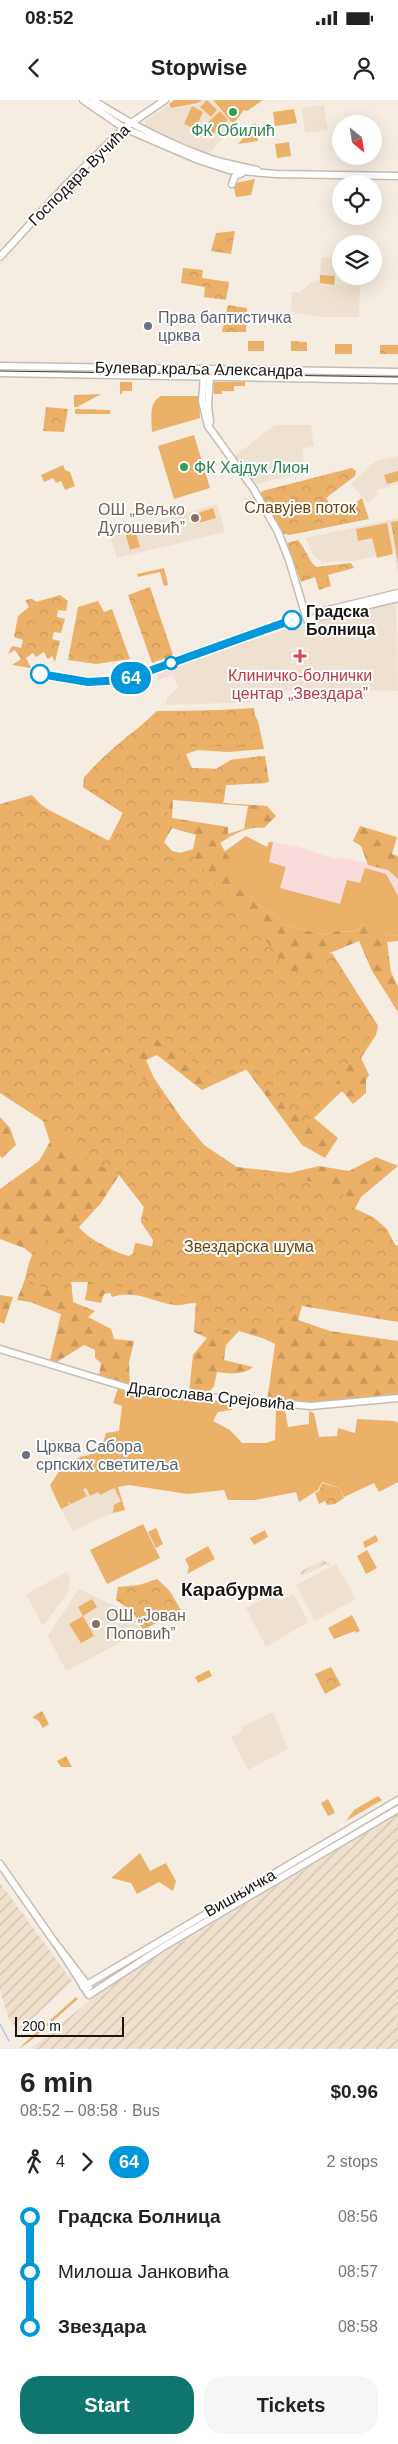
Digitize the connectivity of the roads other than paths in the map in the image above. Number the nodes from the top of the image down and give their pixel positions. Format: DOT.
graph roads {
  1 [pos="83,100"];
  2 [pos="93,100"];
  3 [pos="165,100"];
  4 [pos="127,125"];
  5 [pos="244,173"];
  6 [pos="267,174"];
  7 [pos="398,176"];
  8 [pos="232,184"];
  9 [pos="0,257"];
  10 [pos="0,366"];
  11 [pos="207,369"];
  12 [pos="398,372"];
  13 [pos="0,373"];
  14 [pos="206,377"];
  15 [pos="398,380"];
  16 [pos="398,593"];
  17 [pos="398,598"];
  18 [pos="306,618"];
  19 [pos="0,1349"];
  20 [pos="398,1398"];
  21 [pos="398,1800"];
  22 [pos="398,1809"];
  23 [pos="0,1864"];
  24 [pos="85,1986"];
  1 -- 4 [label="main road"];
  2 -- 4 [label="main road"];
  3 -- 4 [label="main road, Господара Вучића"];
  4 -- 5 [label="main road"];
  4 -- 6 [label="main road"];
  4 -- 9 [label="main road, Господара Вучића"];
  5 -- 6 [label="main road"];
  5 -- 8 [label="main road"];
  6 -- 7 [label="main road"];
  10 -- 11 [label="main road, Булевар краља Александра"];
  11 -- 12 [label="main road, Булевар краља Александра"];
  11 -- 14 [label="main road"];
  13 -- 14 [label="main road, Булевар краља Александра"];
  14 -- 15 [label="main road, Булевар краља Александра"];
  14 -- 18 [label="main road"];
  16 -- 18 [label="main road"];
  17 -- 18 [label="main road"];
  19 -- 20 [label="main road, Драгослава Срејовића"];
  21 -- 24 [label="main road, Вишњичка"];
  22 -- 24 [label="main road, Вишњичка"];
  23 -- 24 [label="main road"];
}
